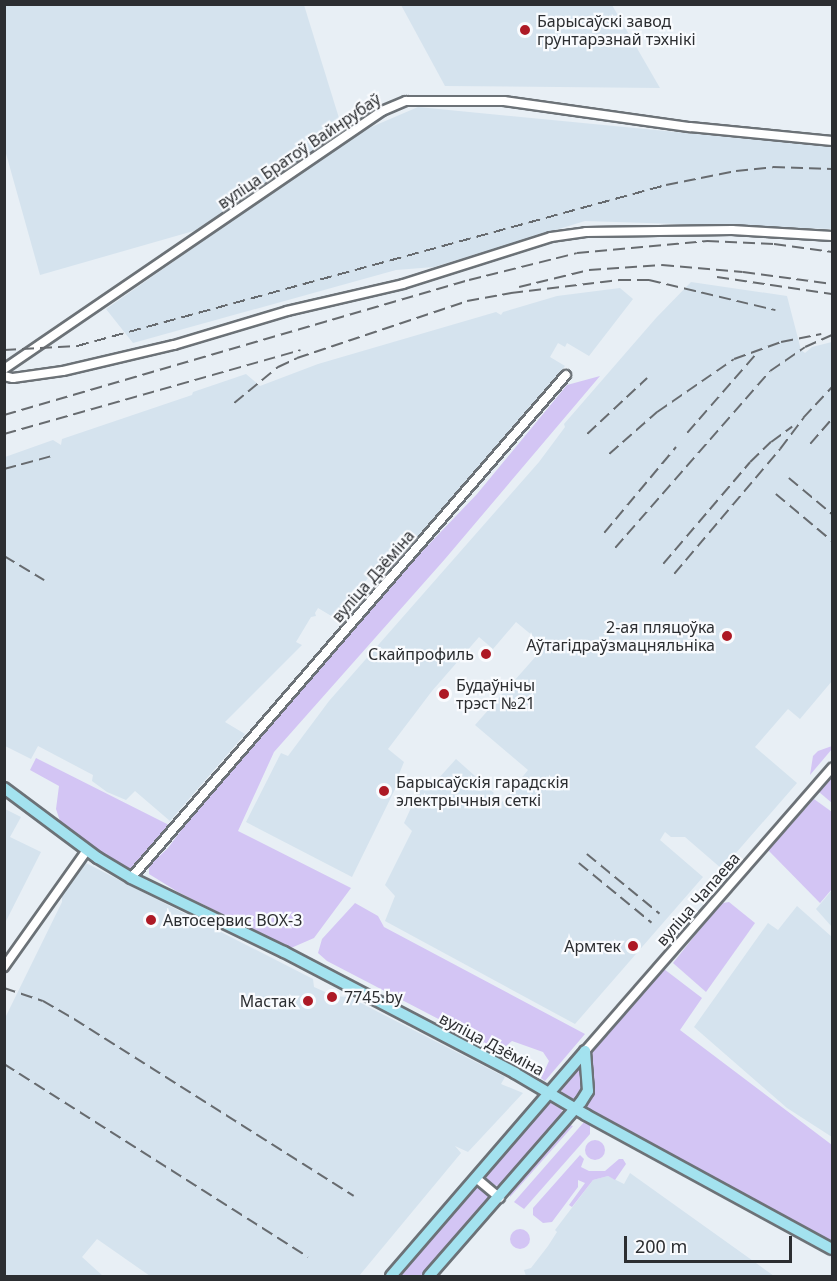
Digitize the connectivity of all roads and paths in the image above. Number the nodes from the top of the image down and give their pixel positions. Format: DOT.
graph roads {
  1 [pos="832,141"];
  2 [pos="832,236"];
  3 [pos="4,369"];
  4 [pos="566,375"];
  5 [pos="4,376"];
  6 [pos="832,768"];
  7 [pos="4,788"];
  8 [pos="87,850"];
  9 [pos="131,878"];
  10 [pos="4,967"];
  11 [pos="585,1051"];
  12 [pos="549,1092"];
  13 [pos="575,1109"];
  14 [pos="476,1178"];
  15 [pos="500,1198"];
  16 [pos="832,1249"];
  17 [pos="391,1276"];
  18 [pos="429,1276"];
  1 -- 3 [label="street, вуліца Братоў Вайнрубаў"];
  2 -- 5 [label="street"];
  4 -- 9 [label="street, вуліца Дзёміна"];
  6 -- 11 [label="street, вуліца Чапаева"];
  7 -- 8 [label="main road, вуліца Дзёміна"];
  8 -- 9 [label="main road, вуліца Дзёміна"];
  8 -- 10 [label="street"];
  9 -- 12 [label="main road, вуліца Дзёміна"];
  11 -- 12 [label="main road, вуліца Чапаева"];
  11 -- 13 [label="main road"];
  12 -- 13 [label="main road, вуліца Дзёміна"];
  12 -- 14 [label="main road, вуліца Чапаева"];
  13 -- 15 [label="main road"];
  13 -- 16 [label="main road, вуліца Дзёміна"];
  14 -- 15 [label="street"];
  14 -- 17 [label="main road, вуліца Чапаева"];
  15 -- 18 [label="main road"];
}
